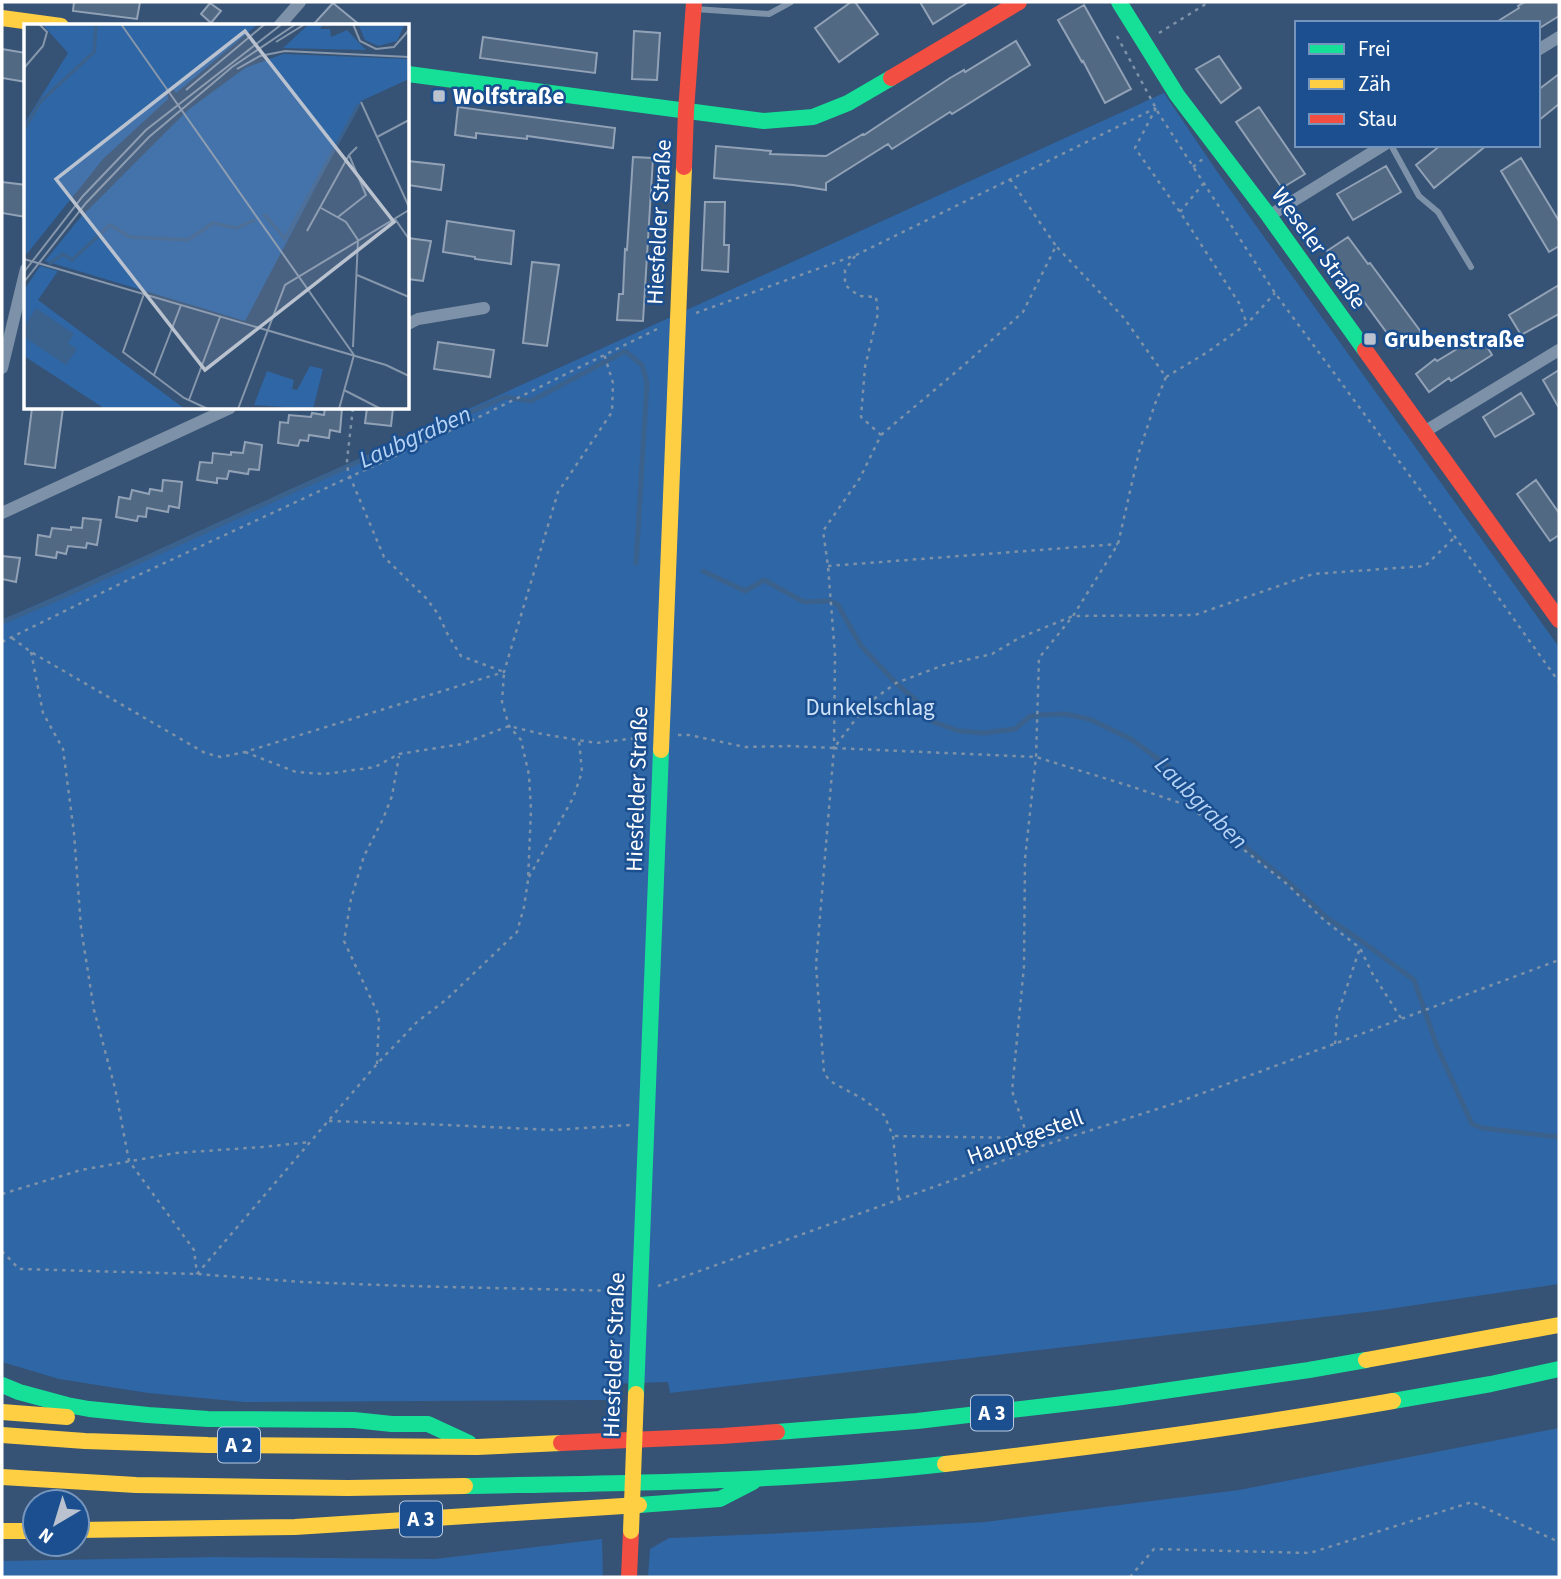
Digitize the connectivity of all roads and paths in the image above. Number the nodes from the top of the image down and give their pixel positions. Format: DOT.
graph roads {
  1 [pos="300,2"];
  2 [pos="790,2"];
  3 [pos="1019,2"];
  4 [pos="1119,2"];
  5 [pos="1209,2"];
  6 [pos="694,5"];
  7 [pos="2,18"];
  8 [pos="46,24"];
  9 [pos="281,24"];
  10 [pos="1112,26"];
  11 [pos="1559,37"];
  12 [pos="1145,42"];
  13 [pos="1540,49"];
  14 [pos="410,74"];
  15 [pos="1156,108"];
  16 [pos="686,111"];
  17 [pos="1381,147"];
  18 [pos="1392,147"];
  19 [pos="1010,179"];
  20 [pos="1203,184"];
  21 [pos="1180,212"];
  22 [pos="1269,216"];
  23 [pos="1056,246"];
  24 [pos="856,255"];
  25 [pos="1471,267"];
  26 [pos="24,277"];
  27 [pos="1275,293"];
  28 [pos="484,308"];
  29 [pos="677,320"];
  30 [pos="410,323"];
  31 [pos="1247,324"];
  32 [pos="1559,350"];
  33 [pos="604,354"];
  34 [pos="2,368"];
  35 [pos="1166,377"];
  36 [pos="226,410"];
  37 [pos="353,410"];
  38 [pos="1424,432"];
  39 [pos="881,435"];
  40 [pos="350,477"];
  41 [pos="2,513"];
  42 [pos="1455,537"];
  43 [pos="1118,544"];
  44 [pos="828,566"];
  45 [pos="1073,616"];
  46 [pos="1559,620"];
  47 [pos="12,638"];
  48 [pos="2,642"];
  49 [pos="31,652"];
  50 [pos="504,672"];
  51 [pos="1559,682"];
  52 [pos="509,726"];
  53 [pos="661,735"];
  54 [pos="579,740"];
  55 [pos="834,748"];
  56 [pos="245,752"];
  57 [pos="399,754"];
  58 [pos="1036,757"];
  59 [pos="528,880"];
  60 [pos="1360,948"];
  61 [pos="1559,960"];
  62 [pos="1401,1018"];
  63 [pos="1335,1044"];
  64 [pos="377,1064"];
  65 [pos="329,1121"];
  66 [pos="646,1124"];
  67 [pos="893,1136"];
  68 [pos="1028,1138"];
  69 [pos="312,1142"];
  70 [pos="1035,1148"];
  71 [pos="129,1161"];
  72 [pos="2,1194"];
  73 [pos="899,1199"];
  74 [pos="2,1251"];
  75 [pos="197,1274"];
  76 [pos="640,1289"];
  77 [pos="1559,1325"];
  78 [pos="1559,1369"];
  79 [pos="2,1385"];
  80 [pos="2,1412"];
  81 [pos="393,1424"];
  82 [pos="2,1435"];
  83 [pos="477,1447"];
  84 [pos="2,1477"];
  85 [pos="760,1479"];
  86 [pos="91,1530"];
  87 [pos="2,1531"];
  88 [pos="21,1531"];
  89 [pos="1559,1542"];
  90 [pos="629,1577"];
  91 [pos="1130,1577"];
  1 -- 9 [label="street"];
  2 -- 6 [label="lane"];
  3 -- 16 [label="main road"];
  4 -- 12 [label="main road, Weseler Straße"];
  5 -- 12 [label="path"];
  6 -- 16 [label="main road, Hiesfelder Straße"];
  7 -- 8 [label="main road"];
  10 -- 15 [label="path"];
  11 -- 13 [label="street"];
  12 -- 22 [label="main road, Weseler Straße"];
  14 -- 16 [label="main road"];
  15 -- 19 [label="path"];
  15 -- 20 [label="path"];
  15 -- 21 [label="path"];
  16 -- 29 [label="main road, Hiesfelder Straße"];
  17 -- 22 [label="street"];
  18 -- 25 [label="lane"];
  19 -- 23 [label="path"];
  19 -- 24 [label="path"];
  20 -- 21 [label="path"];
  20 -- 27 [label="path"];
  21 -- 31 [label="path"];
  22 -- 38 [label="main road, Weseler Straße"];
  23 -- 35 [label="path"];
  23 -- 39 [label="path"];
  24 -- 29 [label="path"];
  24 -- 39 [label="path"];
  26 -- 34 [label="street"];
  27 -- 31 [label="path"];
  27 -- 42 [label="path"];
  28 -- 30 [label="street"];
  29 -- 33 [label="path"];
  29 -- 53 [label="main road, Hiesfelder Straße"];
  31 -- 35 [label="path"];
  32 -- 38 [label="street"];
  33 -- 40 [label="path"];
  33 -- 50 [label="path"];
  35 -- 43 [label="path"];
  36 -- 41 [label="street"];
  37 -- 40 [label="path"];
  38 -- 46 [label="main road, Weseler Straße"];
  39 -- 44 [label="path"];
  40 -- 47 [label="path"];
  40 -- 50 [label="path"];
  42 -- 45 [label="path"];
  42 -- 51 [label="path"];
  43 -- 44 [label="path"];
  43 -- 45 [label="path"];
  44 -- 55 [label="path"];
  45 -- 55 [label="path"];
  45 -- 58 [label="path"];
  47 -- 48 [label="path"];
  47 -- 49 [label="path"];
  49 -- 56 [label="path"];
  49 -- 71 [label="path"];
  50 -- 52 [label="path"];
  50 -- 56 [label="path"];
  52 -- 54 [label="path"];
  52 -- 57 [label="path"];
  52 -- 59 [label="path"];
  53 -- 54 [label="path"];
  53 -- 55 [label="path"];
  53 -- 66 [label="main road, Hiesfelder Straße"];
  54 -- 59 [label="path"];
  55 -- 58 [label="path"];
  55 -- 67 [label="path"];
  56 -- 57 [label="path"];
  57 -- 64 [label="path"];
  58 -- 60 [label="path"];
  58 -- 68 [label="path"];
  59 -- 64 [label="path"];
  60 -- 62 [label="path"];
  60 -- 63 [label="path"];
  61 -- 62 [label="path, Hauptgestell"];
  62 -- 63 [label="path, Hauptgestell"];
  63 -- 70 [label="path, Hauptgestell"];
  64 -- 65 [label="path"];
  65 -- 66 [label="path"];
  65 -- 69 [label="path"];
  66 -- 76 [label="main road, Hiesfelder Straße"];
  67 -- 68 [label="path"];
  67 -- 73 [label="path"];
  68 -- 70 [label="path"];
  69 -- 71 [label="path"];
  69 -- 75 [label="path"];
  70 -- 73 [label="path, Hauptgestell"];
  71 -- 72 [label="path"];
  71 -- 75 [label="path"];
  73 -- 76 [label="path, Hauptgestell"];
  74 -- 75 [label="path, Hauptgestell"];
  75 -- 76 [label="path, Hauptgestell"];
  76 -- 90 [label="main road, Hiesfelder Straße, bridge"];
  77 -- 83 [label="main road, A 3"];
  78 -- 85 [label="main road, A 3"];
  79 -- 81 [label="main road"];
  80 -- 81 [label="main road"];
  81 -- 83 [label="main road"];
  82 -- 83 [label="main road, A 2"];
  84 -- 85 [label="main road, A 2"];
  85 -- 86 [label="main road, A 3"];
  87 -- 88 [label="main road"];
  89 -- 91 [label="path"];
}
